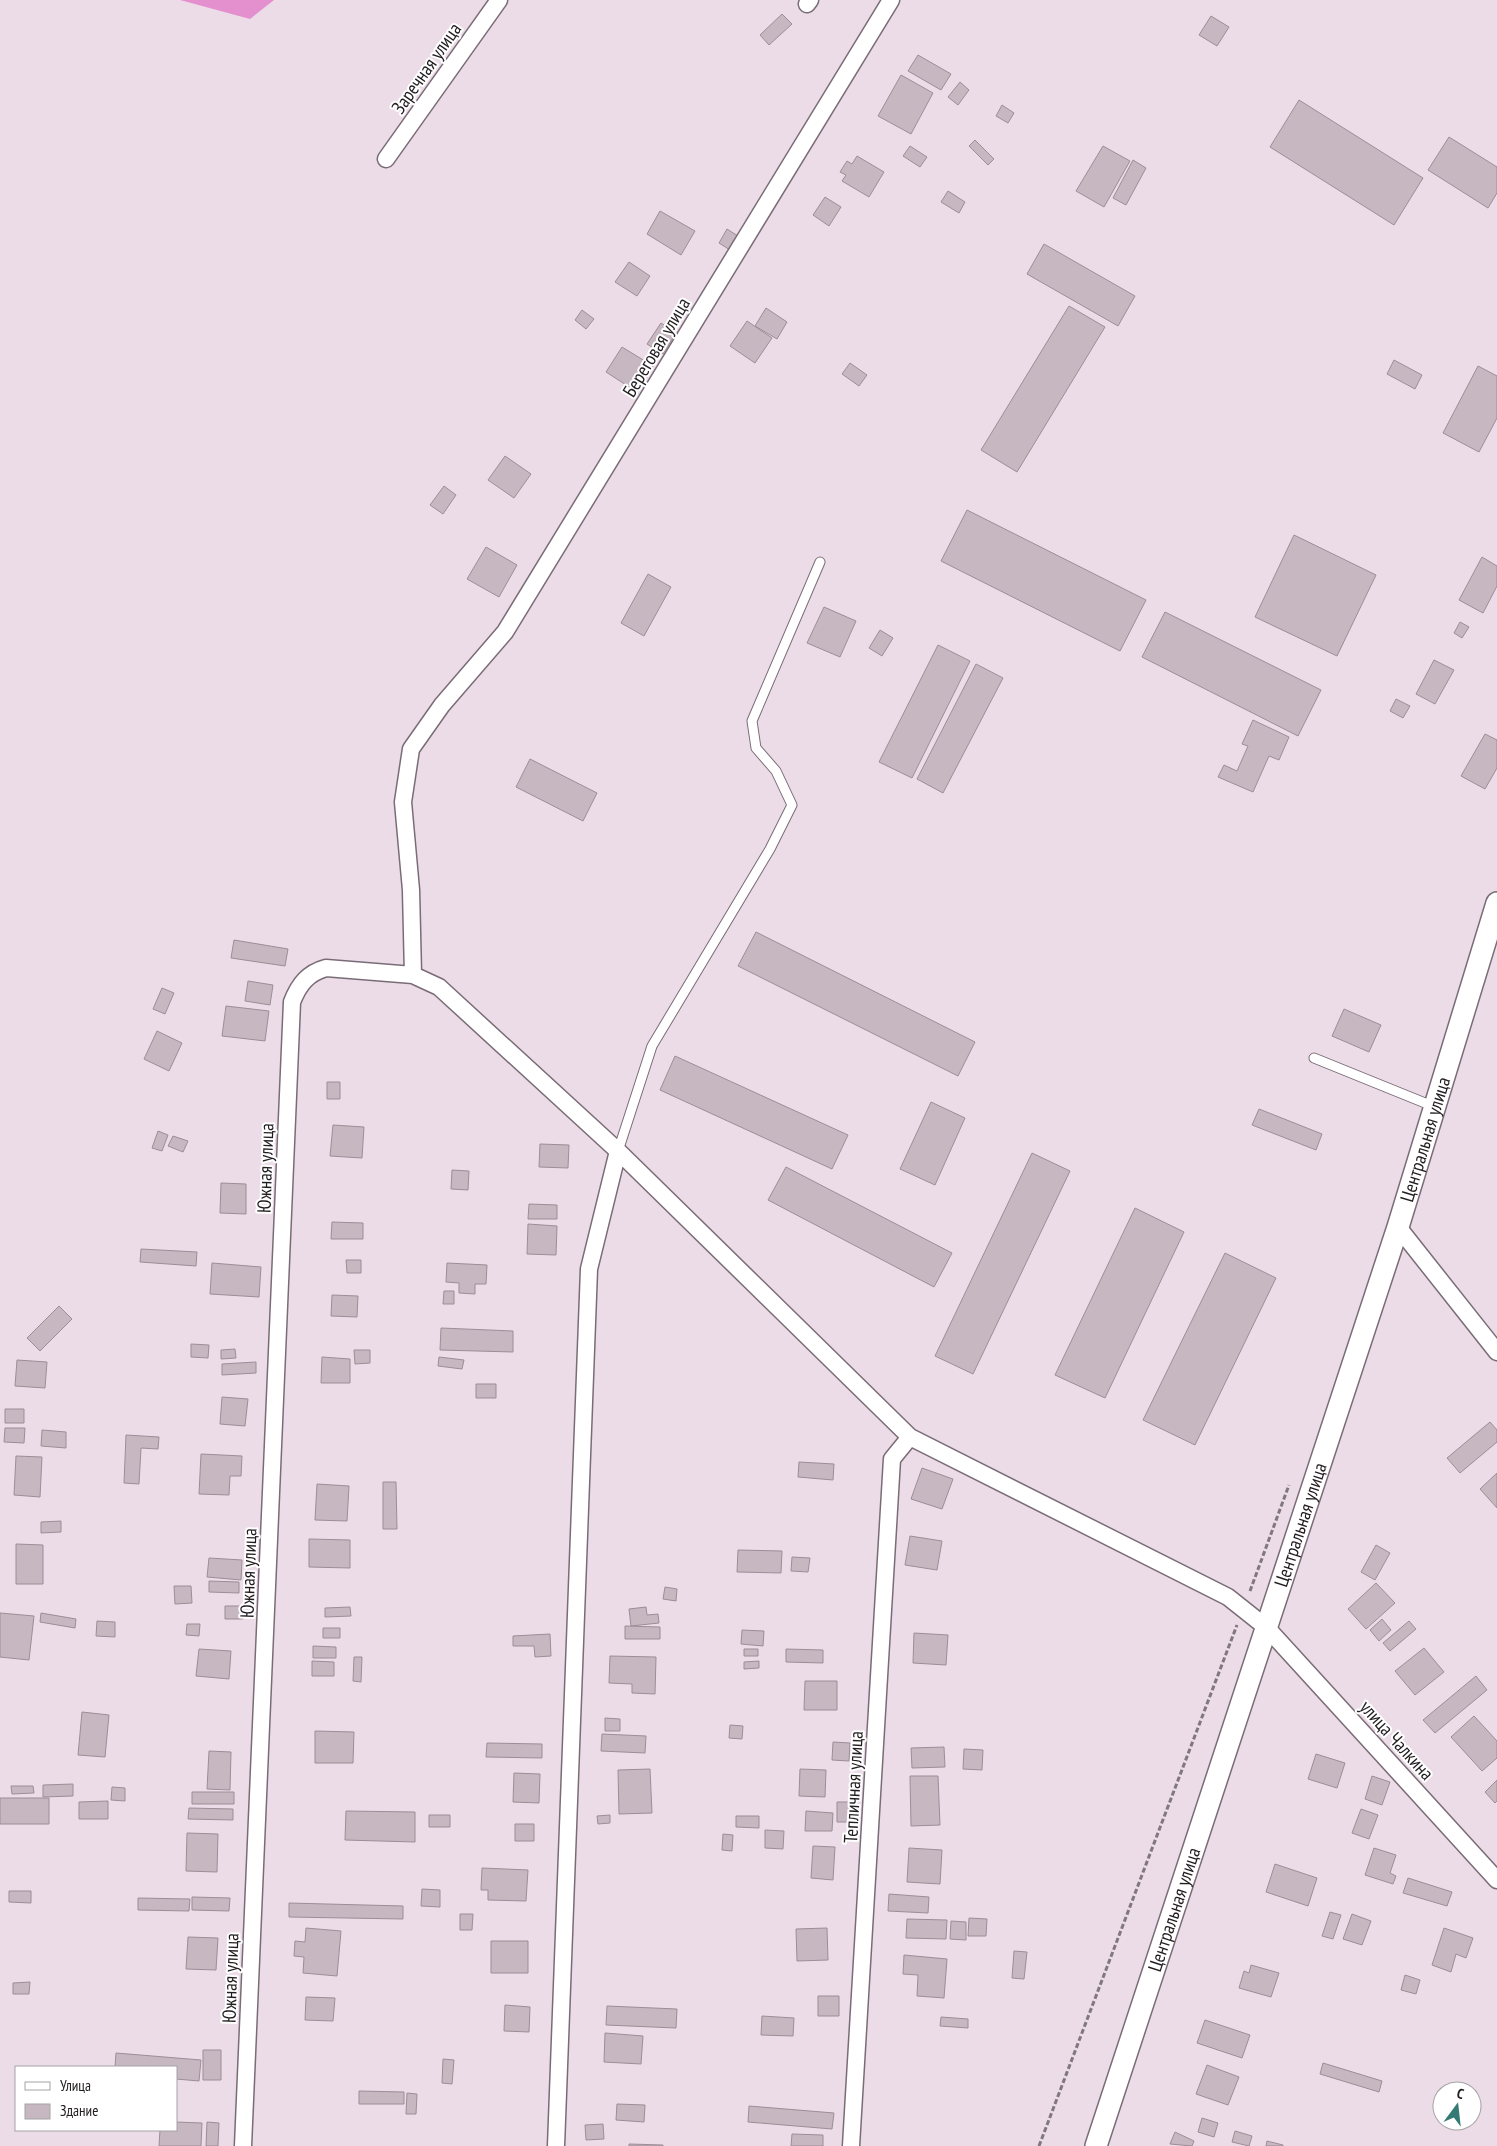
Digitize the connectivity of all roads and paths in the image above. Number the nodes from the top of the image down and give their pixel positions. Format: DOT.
graph roads {
  1 [pos="499,0"];
  2 [pos="891,0"];
  3 [pos="386,159"];
  4 [pos="820,562"];
  5 [pos="1497,903"];
  6 [pos="413,975"];
  7 [pos="1314,1058"];
  8 [pos="1435,1107"];
  9 [pos="618,1151"];
  10 [pos="1398,1227"];
  11 [pos="1497,1352"];
  12 [pos="910,1437"];
  13 [pos="1267,1628"];
  14 [pos="1497,1880"];
  15 [pos="243,2146"];
  16 [pos="556,2146"];
  17 [pos="852,2146"];
  18 [pos="1096,2146"];
  1 -- 3 [label="street, Заречная улица"];
  2 -- 6 [label="street, Береговая улица"];
  4 -- 9 [label="lane"];
  5 -- 8 [label="street, Центральная улица"];
  6 -- 9 [label="street, улица Чалкина"];
  6 -- 15 [label="street, Южная улица"];
  7 -- 8 [label="lane"];
  8 -- 10 [label="street, Центральная улица"];
  9 -- 12 [label="street, улица Чалкина"];
  9 -- 16 [label="street"];
  10 -- 11 [label="street"];
  10 -- 13 [label="street, Центральная улица"];
  12 -- 13 [label="street, улица Чалкина"];
  12 -- 17 [label="street, Тепличная улица"];
  13 -- 14 [label="street, улица Чалкина"];
  13 -- 18 [label="street, Центральная улица"];
}
